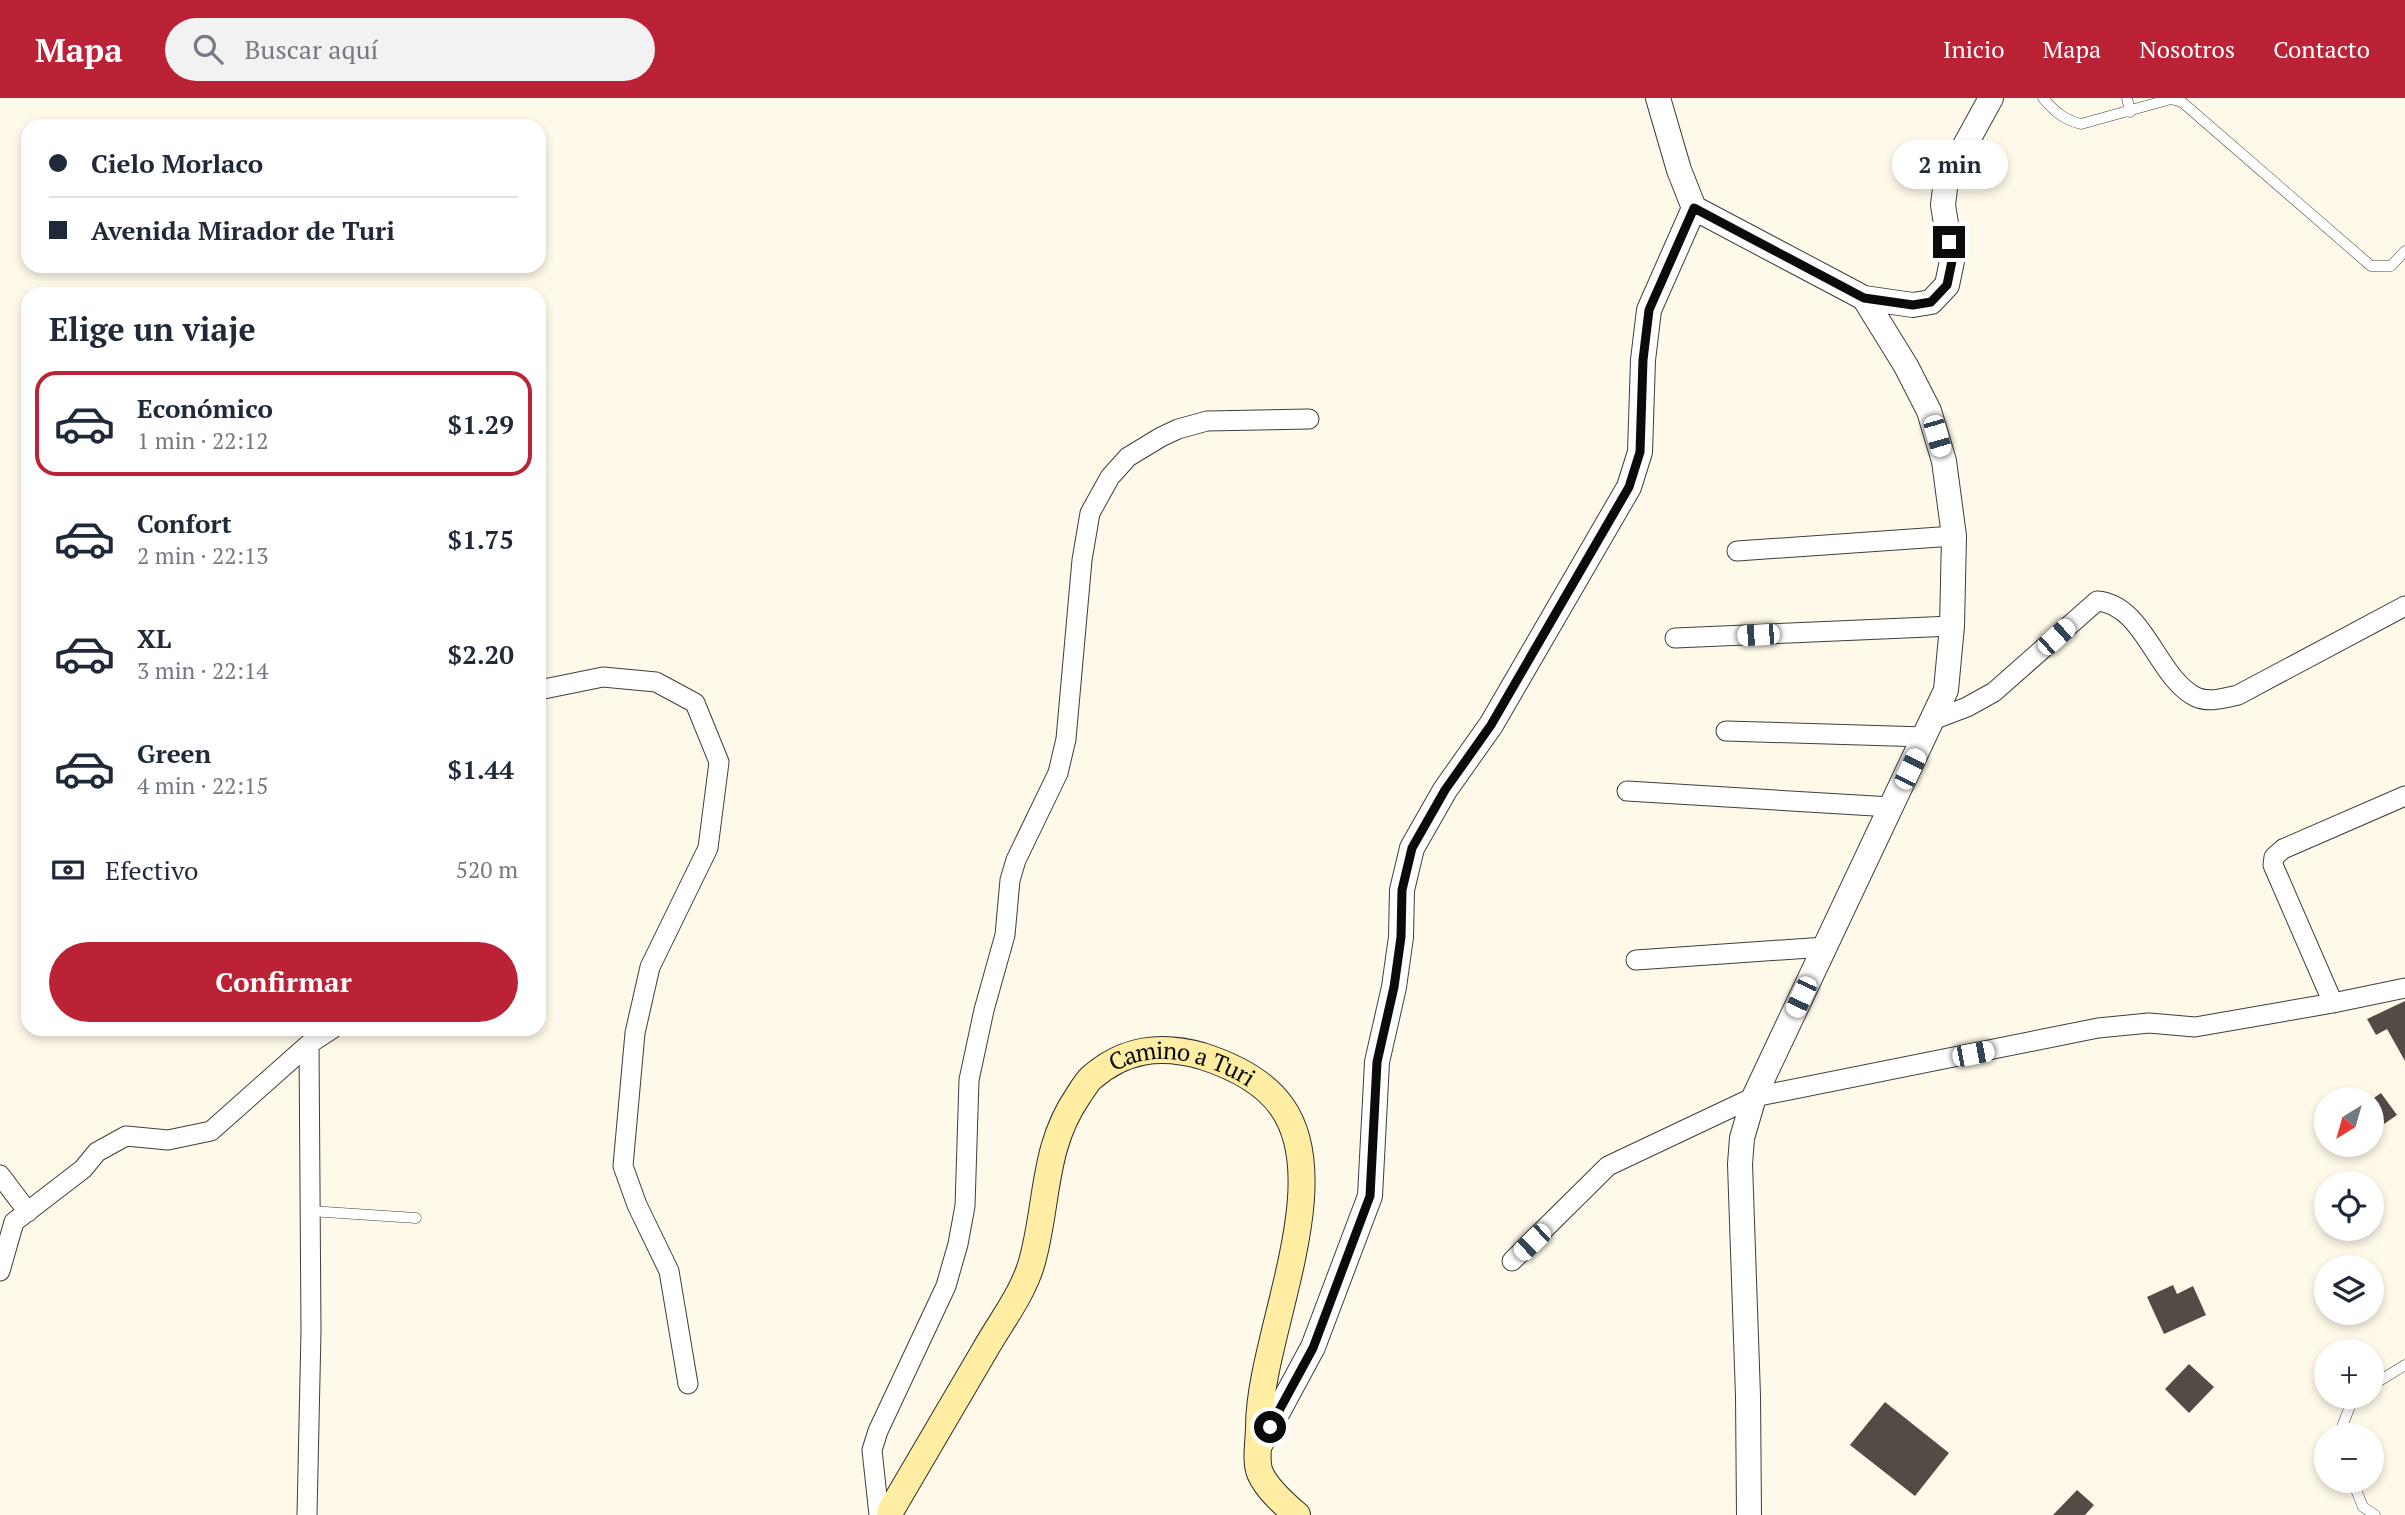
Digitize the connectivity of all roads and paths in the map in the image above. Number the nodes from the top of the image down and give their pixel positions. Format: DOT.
graph roads {
  1 [pos="1658,98"];
  2 [pos="1991,98"];
  3 [pos="2043,98"];
  4 [pos="2127,98"];
  5 [pos="2130,112"];
  6 [pos="1694,208"];
  7 [pos="2405,251"];
  8 [pos="1864,298"];
  9 [pos="1309,419"];
  10 [pos="1954,536"];
  11 [pos="1737,551"];
  12 [pos="2405,606"];
  13 [pos="1952,626"];
  14 [pos="1675,638"];
  15 [pos="546,689"];
  16 [pos="1929,728"];
  17 [pos="1726,731"];
  18 [pos="1627,791"];
  19 [pos="2405,796"];
  20 [pos="1891,807"];
  21 [pos="1825,947"];
  22 [pos="1636,960"];
  23 [pos="2405,988"];
  24 [pos="2333,1003"];
  25 [pos="321,1036"];
  26 [pos="309,1044"];
  27 [pos="1754,1097"];
  28 [pos="0,1175"];
  29 [pos="310,1211"];
  30 [pos="28,1212"];
  31 [pos="416,1218"];
  32 [pos="1512,1261"];
  33 [pos="0,1271"];
  34 [pos="2405,1365"];
  35 [pos="2384,1378"];
  36 [pos="688,1384"];
  37 [pos="1259,1447"];
  38 [pos="2357,1493"];
  39 [pos="307,1515"];
  40 [pos="879,1515"];
  41 [pos="890,1515"];
  42 [pos="1297,1515"];
  43 [pos="1749,1515"];
  44 [pos="2375,1515"];
  1 -- 6 [label="street"];
  2 -- 8 [label="street"];
  3 -- 5 [label="lane"];
  4 -- 5 [label="lane"];
  5 -- 7 [label="lane"];
  6 -- 8 [label="street"];
  6 -- 37 [label="street"];
  8 -- 10 [label="street"];
  9 -- 40 [label="street"];
  10 -- 11 [label="street"];
  10 -- 13 [label="street"];
  12 -- 16 [label="street"];
  13 -- 14 [label="street"];
  13 -- 16 [label="street"];
  15 -- 36 [label="street"];
  16 -- 17 [label="street"];
  16 -- 20 [label="street"];
  18 -- 20 [label="street"];
  19 -- 24 [label="street"];
  20 -- 21 [label="street"];
  21 -- 22 [label="street"];
  21 -- 27 [label="street"];
  23 -- 24 [label="street"];
  24 -- 27 [label="street"];
  25 -- 26 [label="street"];
  26 -- 29 [label="street"];
  26 -- 30 [label="street"];
  27 -- 32 [label="street"];
  27 -- 43 [label="street"];
  28 -- 30 [label="street"];
  29 -- 31 [label="lane"];
  29 -- 39 [label="street"];
  30 -- 33 [label="street"];
  34 -- 35 [label="lane"];
  37 -- 41 [label="main road, Camino a Turi"];
  37 -- 42 [label="main road, Camino a Turi"];
  38 -- 44 [label="lane"];
}
